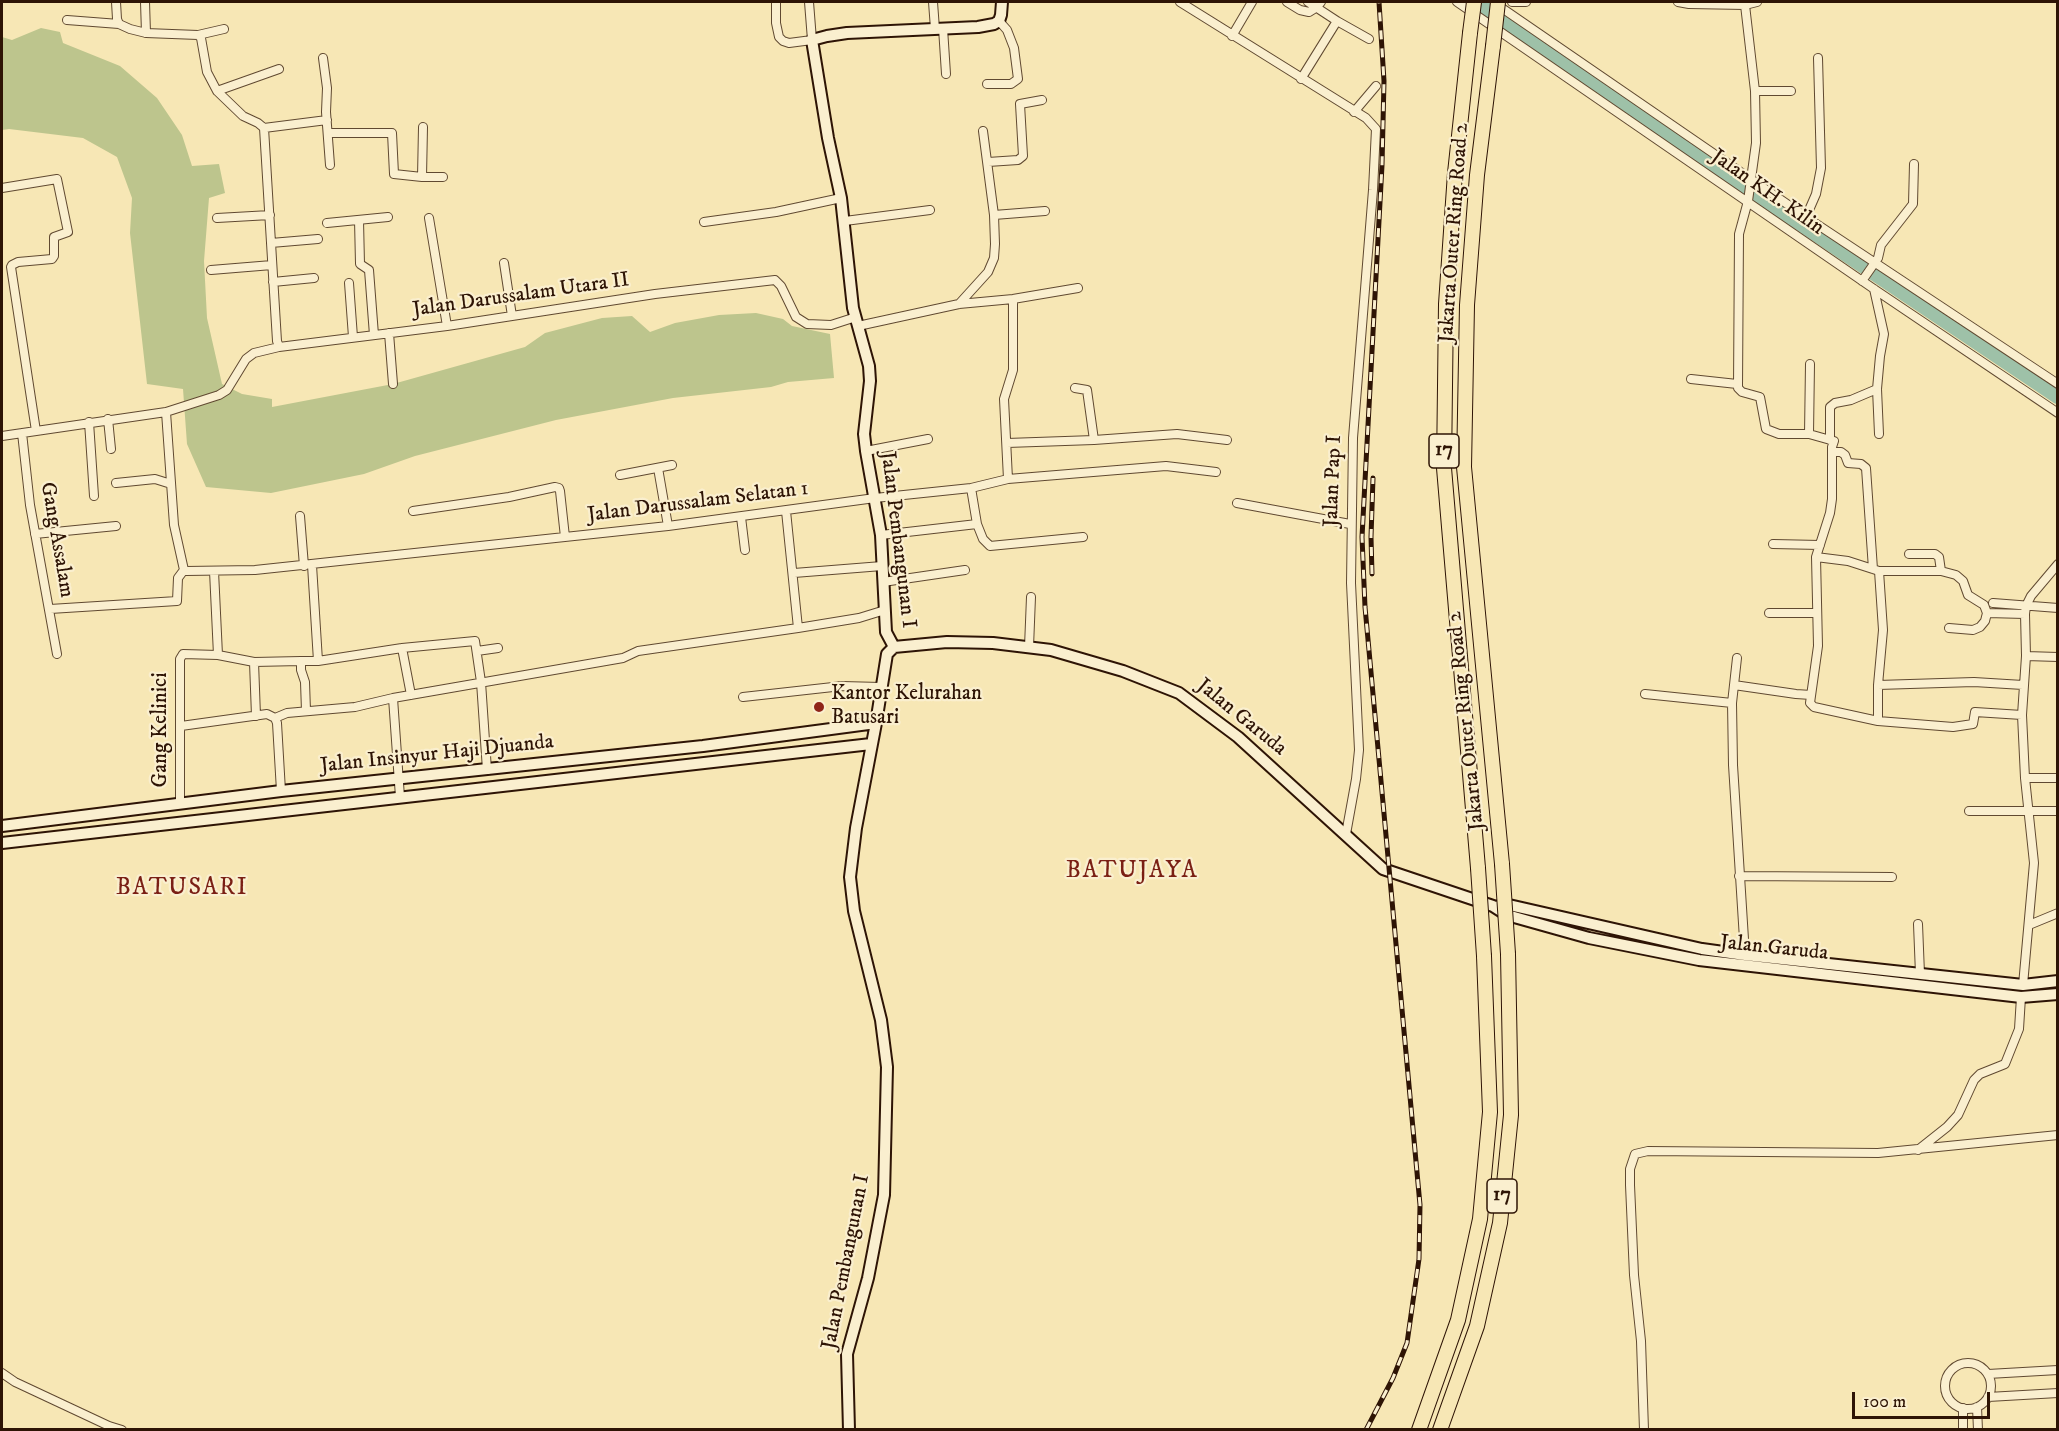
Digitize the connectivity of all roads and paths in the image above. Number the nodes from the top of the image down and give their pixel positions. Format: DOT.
graph roads {
  1 [pos="116,2"];
  2 [pos="145,2"];
  3 [pos="776,2"];
  4 [pos="809,2"];
  5 [pos="933,2"];
  6 [pos="1002,2"];
  7 [pos="1181,2"];
  8 [pos="1252,2"];
  9 [pos="1287,2"];
  10 [pos="1308,2"];
  11 [pos="1457,2"];
  12 [pos="1474,2"];
  13 [pos="1493,2"];
  14 [pos="1498,2"];
  15 [pos="1512,2"];
  16 [pos="1526,2"];
  17 [pos="1678,2"];
  18 [pos="1689,2"];
  19 [pos="1757,2"];
  20 [pos="1319,4"];
  21 [pos="1745,4"];
  22 [pos="67,20"];
  23 [pos="999,21"];
  24 [pos="1337,21"];
  25 [pos="119,24"];
  26 [pos="224,29"];
  27 [pos="939,29"];
  28 [pos="147,33"];
  29 [pos="198,35"];
  30 [pos="1232,36"];
  31 [pos="1369,39"];
  32 [pos="812,40"];
  33 [pos="323,58"];
  34 [pos="1818,58"];
  35 [pos="279,69"];
  36 [pos="946,74"];
  37 [pos="1301,79"];
  38 [pos="987,84"];
  39 [pos="1376,86"];
  40 [pos="1755,90"];
  41 [pos="217,91"];
  42 [pos="1791,91"];
  43 [pos="1042,100"];
  44 [pos="1354,112"];
  45 [pos="327,120"];
  46 [pos="423,127"];
  47 [pos="264,128"];
  48 [pos="983,131"];
  49 [pos="328,134"];
  50 [pos="988,162"];
  51 [pos="1914,164"];
  52 [pos="330,165"];
  53 [pos="422,177"];
  54 [pos="443,177"];
  55 [pos="1750,180"];
  56 [pos="2,188"];
  57 [pos="841,198"];
  58 [pos="1748,198"];
  59 [pos="930,210"];
  60 [pos="1045,211"];
  61 [pos="270,215"];
  62 [pos="994,215"];
  63 [pos="388,217"];
  64 [pos="1806,217"];
  65 [pos="217,218"];
  66 [pos="429,218"];
  67 [pos="359,220"];
  68 [pos="845,220"];
  69 [pos="704,222"];
  70 [pos="327,223"];
  71 [pos="318,239"];
  72 [pos="271,243"];
  73 [pos="504,263"];
  74 [pos="272,265"];
  75 [pos="211,270"];
  76 [pos="1868,272"];
  77 [pos="314,278"];
  78 [pos="273,282"];
  79 [pos="349,283"];
  80 [pos="1078,288"];
  81 [pos="1874,290"];
  82 [pos="1013,299"];
  83 [pos="959,304"];
  84 [pos="512,316"];
  85 [pos="857,322"];
  86 [pos="447,326"];
  87 [pos="389,333"];
  88 [pos="374,334"];
  89 [pos="353,337"];
  90 [pos="279,347"];
  91 [pos="1810,364"];
  92 [pos="1690,379"];
  93 [pos="393,384"];
  94 [pos="1737,384"];
  95 [pos="2058,384"];
  96 [pos="1075,388"];
  97 [pos="1877,389"];
  98 [pos="166,412"];
  99 [pos="2058,413"];
  100 [pos="108,419"];
  101 [pos="89,422"];
  102 [pos="36,431"];
  103 [pos="22,433"];
  104 [pos="1809,434"];
  105 [pos="1878,434"];
  106 [pos="2,436"];
  107 [pos="928,439"];
  108 [pos="1094,440"];
  109 [pos="1227,440"];
  110 [pos="1830,440"];
  111 [pos="1007,442"];
  112 [pos="111,450"];
  113 [pos="866,451"];
  114 [pos="1832,452"];
  115 [pos="672,465"];
  116 [pos="658,468"];
  117 [pos="1216,472"];
  118 [pos="620,475"];
  119 [pos="1008,479"];
  120 [pos="116,483"];
  121 [pos="171,484"];
  122 [pos="971,488"];
  123 [pos="94,496"];
  124 [pos="875,498"];
  125 [pos="1237,503"];
  126 [pos="413,511"];
  127 [pos="786,511"];
  128 [pos="300,516"];
  129 [pos="741,517"];
  130 [pos="977,524"];
  131 [pos="1350,524"];
  132 [pos="116,526"];
  133 [pos="668,526"];
  134 [pos="35,534"];
  135 [pos="881,535"];
  136 [pos="565,537"];
  137 [pos="1083,537"];
  138 [pos="1773,544"];
  139 [pos="1820,545"];
  140 [pos="746,550"];
  141 [pos="1909,554"];
  142 [pos="1816,557"];
  143 [pos="2058,564"];
  144 [pos="308,566"];
  145 [pos="882,566"];
  146 [pos="184,570"];
  147 [pos="965,570"];
  148 [pos="1876,570"];
  149 [pos="214,571"];
  150 [pos="1941,571"];
  151 [pos="794,573"];
  152 [pos="883,582"];
  153 [pos="1031,597"];
  154 [pos="1993,603"];
  155 [pos="2058,608"];
  156 [pos="50,609"];
  157 [pos="885,610"];
  158 [pos="2026,610"];
  159 [pos="1769,613"];
  160 [pos="1817,613"];
  161 [pos="1987,613"];
  162 [pos="798,628"];
  163 [pos="1949,628"];
  164 [pos="894,647"];
  165 [pos="1029,647"];
  166 [pos="402,648"];
  167 [pos="498,648"];
  168 [pos="477,651"];
  169 [pos="57,654"];
  170 [pos="218,655"];
  171 [pos="2026,656"];
  172 [pos="2058,657"];
  173 [pos="1737,658"];
  174 [pos="301,661"];
  175 [pos="318,661"];
  176 [pos="254,662"];
  177 [pos="481,682"];
  178 [pos="1734,685"];
  179 [pos="1878,685"];
  180 [pos="2023,685"];
  181 [pos="881,687"];
  182 [pos="1645,694"];
  183 [pos="411,695"];
  184 [pos="1811,695"];
  185 [pos="744,697"];
  186 [pos="393,698"];
  187 [pos="1732,703"];
  188 [pos="306,711"];
  189 [pos="2022,715"];
  190 [pos="256,716"];
  191 [pos="275,718"];
  192 [pos="1878,722"];
  193 [pos="876,723"];
  194 [pos="181,726"];
  195 [pos="871,744"];
  196 [pos="487,770"];
  197 [pos="2025,778"];
  198 [pos="2058,778"];
  199 [pos="399,779"];
  200 [pos="281,791"];
  201 [pos="400,797"];
  202 [pos="180,803"];
  203 [pos="1969,811"];
  204 [pos="2058,811"];
  205 [pos="2028,812"];
  206 [pos="83,816"];
  207 [pos="2,826"];
  208 [pos="91,832"];
  209 [pos="78,833"];
  210 [pos="1346,834"];
  211 [pos="2,843"];
  212 [pos="1739,876"];
  213 [pos="1892,877"];
  214 [pos="1493,906"];
  215 [pos="2058,913"];
  216 [pos="1593,924"];
  217 [pos="1918,924"];
  218 [pos="2029,924"];
  219 [pos="1589,938"];
  220 [pos="1702,949"];
  221 [pos="1745,955"];
  222 [pos="1699,960"];
  223 [pos="1853,972"];
  224 [pos="1920,974"];
  225 [pos="1892,976"];
  226 [pos="2058,981"];
  227 [pos="2023,985"];
  228 [pos="2058,994"];
  229 [pos="2021,997"];
  230 [pos="2058,1135"];
  231 [pos="1918,1150"];
  232 [pos="2058,1370"];
  233 [pos="2,1373"];
  234 [pos="1988,1374"];
  235 [pos="2058,1393"];
  236 [pos="1988,1397"];
  237 [pos="1977,1407"];
  238 [pos="1963,1408"];
  239 [pos="122,1430"];
  240 [pos="849,1430"];
  241 [pos="1419,1430"];
  242 [pos="1440,1430"];
  243 [pos="1644,1430"];
  244 [pos="1963,1430"];
  245 [pos="1978,1430"];
  1 -- 25 [label="street"];
  2 -- 28 [label="street"];
  3 -- 32 [label="street"];
  4 -- 32 [label="street"];
  5 -- 27 [label="street"];
  6 -- 23 [label="main road"];
  7 -- 30 [label="street"];
  8 -- 30 [label="street"];
  9 -- 20 [label="street"];
  10 -- 20 [label="street"];
  11 -- 58 [label="street, Jalan KH. Kilin"];
  12 -- 241 [label="highway, Jakarta Outer Ring Road 2 / 17, bridge"];
  13 -- 55 [label="street, Jalan KH. Kilin"];
  14 -- 242 [label="highway, Jakarta Outer Ring Road 2 / 17, bridge"];
  15 -- 16 [label="street"];
  17 -- 18 [label="street"];
  18 -- 21 [label="street"];
  19 -- 21 [label="street"];
  20 -- 24 [label="street"];
  21 -- 40 [label="street"];
  22 -- 25 [label="street"];
  23 -- 27 [label="main road"];
  23 -- 38 [label="street"];
  24 -- 31 [label="street"];
  24 -- 37 [label="street"];
  25 -- 28 [label="street"];
  26 -- 29 [label="street"];
  27 -- 32 [label="main road"];
  27 -- 36 [label="street"];
  28 -- 29 [label="street"];
  29 -- 41 [label="street"];
  30 -- 37 [label="street"];
  32 -- 57 [label="main road, Jalan Pembangunan I"];
  33 -- 45 [label="street"];
  34 -- 64 [label="street"];
  35 -- 41 [label="street"];
  37 -- 44 [label="street"];
  39 -- 44 [label="street"];
  40 -- 42 [label="street"];
  40 -- 55 [label="street"];
  41 -- 47 [label="street"];
  43 -- 50 [label="street"];
  44 -- 131 [label="street, Jalan Pap I"];
  45 -- 47 [label="street"];
  45 -- 49 [label="street"];
  46 -- 53 [label="street"];
  47 -- 61 [label="street"];
  48 -- 50 [label="street"];
  49 -- 52 [label="street"];
  49 -- 53 [label="street"];
  50 -- 62 [label="street"];
  51 -- 76 [label="street"];
  53 -- 54 [label="street"];
  55 -- 58 [label="street"];
  55 -- 64 [label="street, Jalan KH. Kilin"];
  56 -- 102 [label="street"];
  57 -- 68 [label="main road, Jalan Pembangunan I"];
  57 -- 69 [label="street"];
  58 -- 76 [label="street, Jalan KH. Kilin"];
  58 -- 94 [label="street"];
  59 -- 68 [label="street"];
  60 -- 62 [label="street"];
  61 -- 65 [label="street"];
  61 -- 72 [label="street"];
  62 -- 83 [label="street"];
  63 -- 67 [label="street"];
  64 -- 76 [label="street, Jalan KH. Kilin"];
  66 -- 86 [label="street"];
  67 -- 70 [label="street"];
  67 -- 88 [label="street"];
  68 -- 85 [label="main road, Jalan Pembangunan I"];
  71 -- 72 [label="street"];
  72 -- 74 [label="street"];
  73 -- 84 [label="street"];
  74 -- 75 [label="street"];
  74 -- 78 [label="street"];
  76 -- 81 [label="street, Jalan KH. Kilin"];
  76 -- 95 [label="street, Jalan KH. Kilin"];
  77 -- 78 [label="street"];
  78 -- 90 [label="street"];
  79 -- 89 [label="street"];
  80 -- 82 [label="street"];
  81 -- 97 [label="street"];
  81 -- 99 [label="street, Jalan KH. Kilin"];
  82 -- 83 [label="street"];
  82 -- 111 [label="street"];
  83 -- 85 [label="street"];
  84 -- 85 [label="street, Jalan Darussalam Utara II"];
  84 -- 86 [label="street, Jalan Darussalam Utara II"];
  85 -- 113 [label="main road, Jalan Pembangunan I"];
  86 -- 87 [label="street, Jalan Darussalam Utara II"];
  87 -- 88 [label="street, Jalan Darussalam Utara II"];
  87 -- 93 [label="street"];
  88 -- 89 [label="street, Jalan Darussalam Utara II"];
  89 -- 90 [label="street, Jalan Darussalam Utara II"];
  90 -- 98 [label="street, Jalan Darussalam Utara II"];
  91 -- 104 [label="street"];
  92 -- 94 [label="street"];
  94 -- 104 [label="street"];
  96 -- 108 [label="street"];
  97 -- 105 [label="street"];
  97 -- 110 [label="street"];
  98 -- 100 [label="street, Jalan Darussalam Utara II"];
  98 -- 121 [label="street"];
  100 -- 101 [label="street, Jalan Darussalam Utara II"];
  100 -- 112 [label="street"];
  101 -- 102 [label="street, Jalan Darussalam Utara II"];
  101 -- 123 [label="street"];
  102 -- 103 [label="street, Jalan Darussalam Utara II"];
  103 -- 106 [label="street, Jalan Darussalam Utara II"];
  103 -- 134 [label="street, Gang Assalam"];
  104 -- 110 [label="street"];
  107 -- 113 [label="street"];
  108 -- 109 [label="street"];
  108 -- 111 [label="street"];
  110 -- 114 [label="street"];
  111 -- 119 [label="street"];
  113 -- 124 [label="main road, Jalan Pembangunan I"];
  114 -- 139 [label="street"];
  114 -- 148 [label="street"];
  115 -- 116 [label="street"];
  116 -- 118 [label="street"];
  116 -- 133 [label="street"];
  117 -- 119 [label="street, Jalan Darussalam Selatan 1"];
  119 -- 122 [label="street, Jalan Darussalam Selatan 1"];
  120 -- 121 [label="street"];
  121 -- 146 [label="street"];
  122 -- 124 [label="street, Jalan Darussalam Selatan 1"];
  122 -- 130 [label="street"];
  124 -- 127 [label="street, Jalan Darussalam Selatan 1"];
  124 -- 135 [label="main road, Jalan Pembangunan I"];
  125 -- 131 [label="street"];
  126 -- 136 [label="street"];
  127 -- 129 [label="street, Jalan Darussalam Selatan 1"];
  127 -- 151 [label="street"];
  128 -- 144 [label="street"];
  129 -- 133 [label="street, Jalan Darussalam Selatan 1"];
  129 -- 140 [label="street"];
  130 -- 135 [label="street"];
  130 -- 137 [label="street"];
  131 -- 210 [label="street, Jalan Pap I"];
  132 -- 134 [label="street"];
  133 -- 136 [label="street, Jalan Darussalam Selatan 1"];
  134 -- 156 [label="street, Gang Assalam"];
  135 -- 145 [label="main road, Jalan Pembangunan I"];
  136 -- 144 [label="street, Jalan Darussalam Selatan 1"];
  138 -- 139 [label="street"];
  139 -- 142 [label="street"];
  141 -- 150 [label="street"];
  142 -- 148 [label="street"];
  142 -- 160 [label="street"];
  143 -- 158 [label="street"];
  144 -- 149 [label="street, Jalan Darussalam Selatan 1"];
  144 -- 175 [label="street"];
  145 -- 151 [label="street"];
  145 -- 152 [label="main road, Jalan Pembangunan I"];
  146 -- 149 [label="street, Jalan Darussalam Selatan 1"];
  146 -- 156 [label="street"];
  147 -- 152 [label="street"];
  148 -- 150 [label="street"];
  148 -- 179 [label="street"];
  149 -- 170 [label="street"];
  150 -- 161 [label="street"];
  151 -- 162 [label="street"];
  152 -- 157 [label="main road, Jalan Pembangunan I"];
  153 -- 165 [label="street"];
  154 -- 158 [label="street"];
  155 -- 158 [label="street"];
  156 -- 169 [label="street, Gang Assalam"];
  157 -- 162 [label="street"];
  157 -- 164 [label="main road, Jalan Pembangunan I"];
  158 -- 161 [label="street"];
  158 -- 171 [label="street"];
  159 -- 160 [label="street"];
  160 -- 184 [label="street"];
  161 -- 163 [label="street"];
  162 -- 177 [label="street"];
  164 -- 165 [label="main road, Jalan Garuda"];
  164 -- 181 [label="main road, Jalan Pembangunan I"];
  165 -- 210 [label="main road, Jalan Garuda"];
  166 -- 168 [label="street"];
  166 -- 175 [label="street"];
  166 -- 183 [label="street"];
  167 -- 168 [label="street"];
  168 -- 177 [label="street"];
  170 -- 176 [label="street"];
  170 -- 194 [label="street, Gang Kelinici"];
  171 -- 172 [label="street"];
  171 -- 180 [label="street"];
  173 -- 178 [label="street"];
  174 -- 175 [label="street"];
  174 -- 176 [label="street"];
  174 -- 188 [label="street"];
  176 -- 190 [label="street"];
  177 -- 183 [label="street"];
  177 -- 196 [label="street"];
  178 -- 184 [label="street"];
  178 -- 187 [label="street"];
  179 -- 180 [label="street"];
  179 -- 192 [label="street"];
  180 -- 189 [label="street"];
  181 -- 185 [label="street"];
  181 -- 193 [label="main road, Jalan Pembangunan I"];
  182 -- 187 [label="street"];
  183 -- 186 [label="street"];
  184 -- 192 [label="street"];
  186 -- 188 [label="street"];
  186 -- 199 [label="street"];
  187 -- 212 [label="street"];
  188 -- 191 [label="street"];
  189 -- 192 [label="street"];
  189 -- 197 [label="street"];
  190 -- 191 [label="street"];
  190 -- 194 [label="street"];
  191 -- 200 [label="street"];
  193 -- 195 [label="main road, Jalan Pembangunan I"];
  193 -- 196 [label="main road, Jalan Insinyur Haji Djuanda"];
  194 -- 202 [label="street, Gang Kelinici"];
  195 -- 201 [label="main road, Jalan Insinyur Haji Djuanda"];
  195 -- 240 [label="main road, Jalan Pembangunan I"];
  196 -- 199 [label="main road, Jalan Insinyur Haji Djuanda"];
  197 -- 198 [label="street"];
  197 -- 205 [label="street"];
  199 -- 200 [label="main road, Jalan Insinyur Haji Djuanda"];
  199 -- 201 [label="street"];
  200 -- 202 [label="main road, Jalan Insinyur Haji Djuanda"];
  201 -- 208 [label="main road, Jalan Insinyur Haji Djuanda"];
  202 -- 206 [label="main road, Jalan Insinyur Haji Djuanda"];
  203 -- 205 [label="street"];
  204 -- 205 [label="street"];
  205 -- 218 [label="street"];
  206 -- 207 [label="main road, Jalan Insinyur Haji Djuanda"];
  206 -- 208 [label="main road"];
  206 -- 209 [label="main road"];
  208 -- 209 [label="main road, Jalan Insinyur Haji Djuanda"];
  209 -- 211 [label="main road, Jalan Insinyur Haji Djuanda"];
  210 -- 214 [label="main road, Jalan Garuda"];
  212 -- 213 [label="street"];
  212 -- 221 [label="street"];
  214 -- 216 [label="main road, Jalan Garuda"];
  214 -- 219 [label="main road, Jalan Garuda"];
  215 -- 218 [label="street"];
  216 -- 219 [label="main road"];
  216 -- 220 [label="main road, Jalan Garuda"];
  217 -- 224 [label="street"];
  218 -- 227 [label="street"];
  219 -- 222 [label="main road, Jalan Garuda"];
  220 -- 221 [label="main road, Jalan Garuda"];
  220 -- 222 [label="main road"];
  221 -- 223 [label="main road, Jalan Garuda"];
  222 -- 223 [label="main road, Jalan Garuda"];
  223 -- 225 [label="main road, Jalan Garuda"];
  224 -- 225 [label="main road, Jalan Garuda"];
  224 -- 227 [label="main road, Jalan Garuda"];
  225 -- 229 [label="main road, Jalan Garuda"];
  226 -- 227 [label="main road, Jalan Garuda"];
  228 -- 229 [label="main road, Jalan Garuda"];
  229 -- 231 [label="street"];
  230 -- 231 [label="street"];
  231 -- 243 [label="street"];
  232 -- 234 [label="street"];
  233 -- 239 [label="street"];
  234 -- 236 [label="street"];
  234 -- 238 [label="street"];
  235 -- 236 [label="street"];
  236 -- 237 [label="street"];
  237 -- 238 [label="street"];
  237 -- 245 [label="street"];
  238 -- 244 [label="street"];
}
